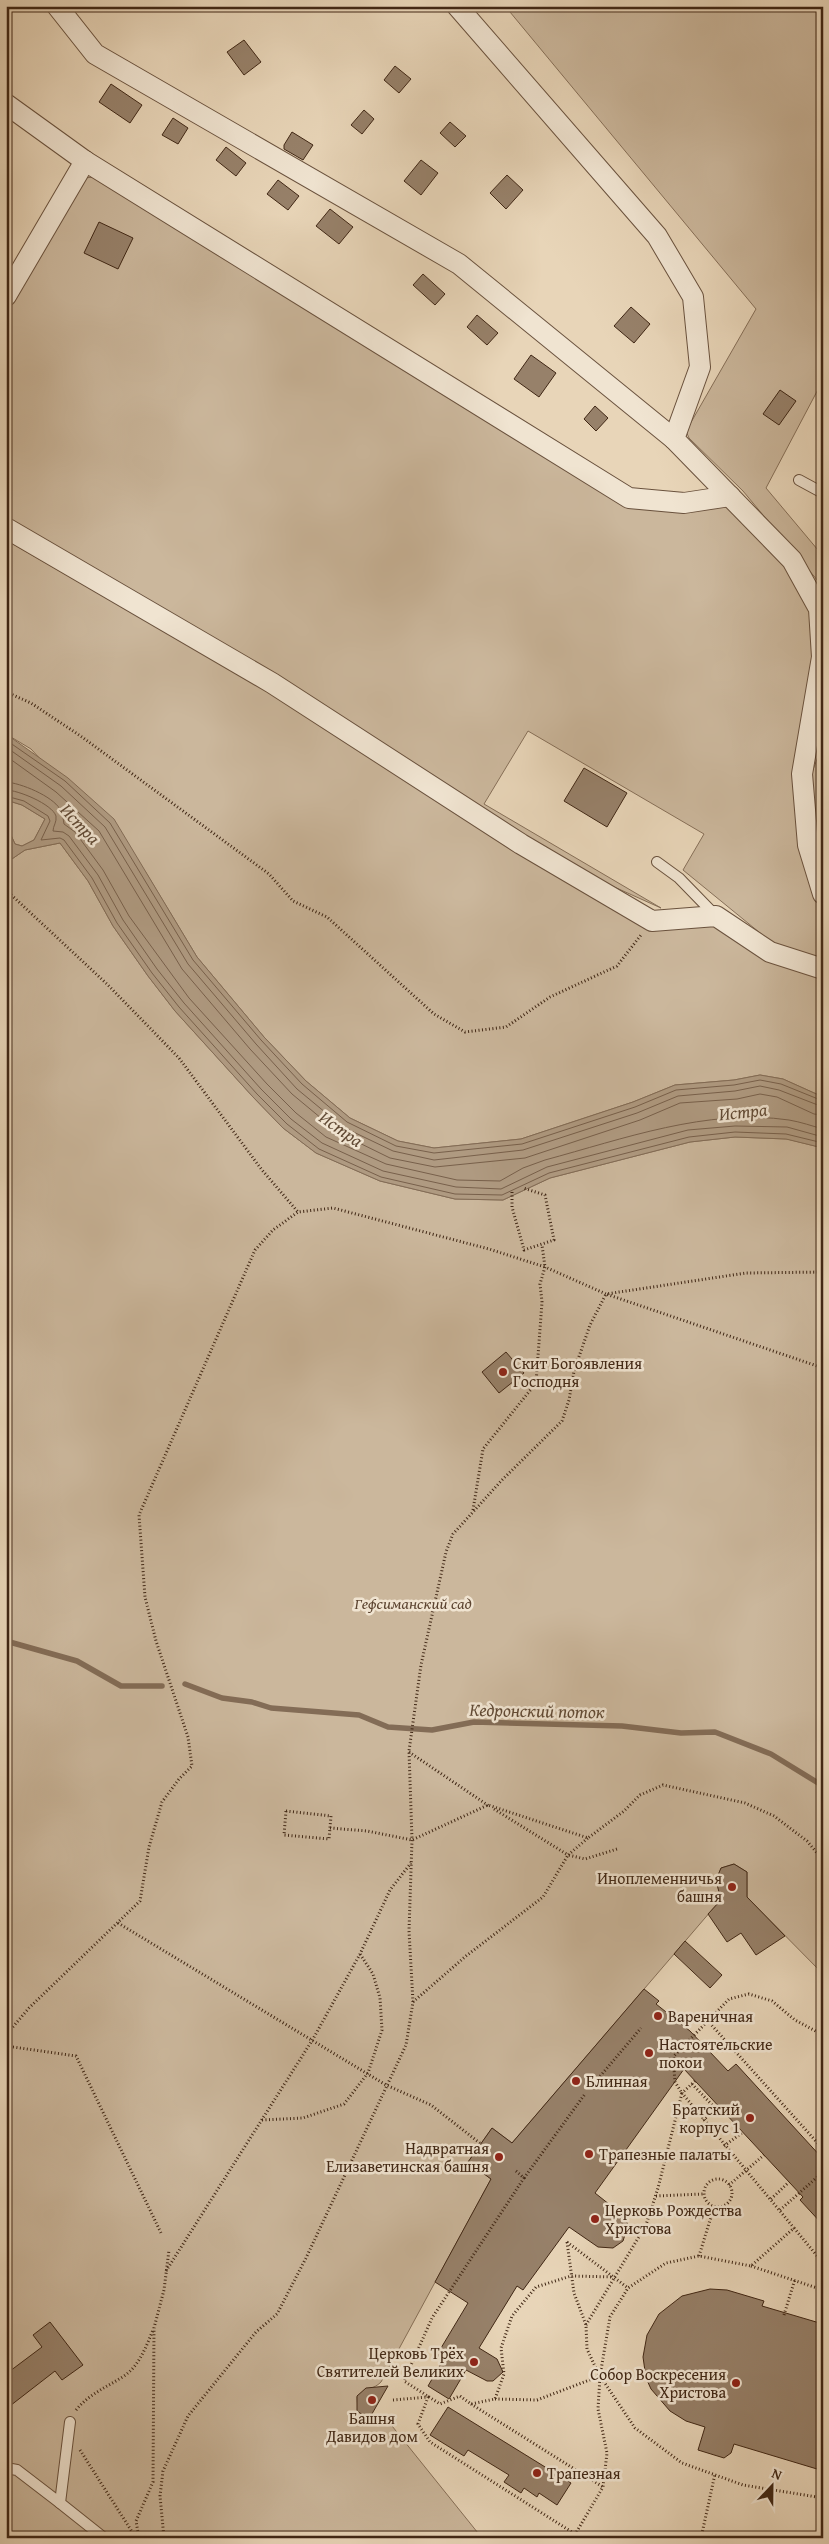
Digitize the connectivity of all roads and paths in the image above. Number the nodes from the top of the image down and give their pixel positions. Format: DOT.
graph roads {
  1 [pos="57,6"];
  2 [pos="456,6"];
  3 [pos="6,104"];
  4 [pos="85,161"];
  5 [pos="6,296"];
  6 [pos="674,439"];
  7 [pos="799,480"];
  8 [pos="823,493"];
  9 [pos="730,496"];
  10 [pos="6,528"];
  11 [pos="821,640"];
  12 [pos="6,692"];
  13 [pos="656,862"];
  14 [pos="6,890"];
  15 [pos="823,894"];
  16 [pos="716,916"];
  17 [pos="652,920"];
  18 [pos="823,969"];
  19 [pos="523,1188"];
  20 [pos="512,1192"];
  21 [pos="298,1212"];
  22 [pos="542,1245"];
  23 [pos="545,1267"];
  24 [pos="823,1272"];
  25 [pos="606,1294"];
  26 [pos="823,1368"];
  27 [pos="473,1511"];
  28 [pos="409,1751"];
  29 [pos="488,1805"];
  30 [pos="330,1828"];
  31 [pos="588,1838"];
  32 [pos="412,1840"];
  33 [pos="617,1849"];
  34 [pos="568,1855"];
  35 [pos="823,1860"];
  36 [pos="412,1863"];
  37 [pos="118,1923"];
  38 [pos="360,1954"];
  39 [pos="413,2002"];
  40 [pos="666,2012"];
  41 [pos="707,2020"];
  42 [pos="641,2028"];
  43 [pos="6,2035"];
  44 [pos="823,2035"];
  45 [pos="313,2039"];
  46 [pos="6,2046"];
  47 [pos="368,2074"];
  48 [pos="386,2085"];
  49 [pos="591,2087"];
  50 [pos="682,2093"];
  51 [pos="585,2094"];
  52 [pos="261,2120"];
  53 [pos="703,2120"];
  54 [pos="743,2132"];
  55 [pos="481,2144"];
  56 [pos="724,2146"];
  57 [pos="823,2149"];
  58 [pos="764,2155"];
  59 [pos="516,2171"];
  60 [pos="746,2171"];
  61 [pos="823,2172"];
  62 [pos="524,2178"];
  63 [pos="789,2182"];
  64 [pos="729,2184"];
  65 [pos="704,2194"];
  66 [pos="656,2196"];
  67 [pos="771,2199"];
  68 [pos="714,2207"];
  69 [pos="780,2210"];
  70 [pos="794,2228"];
  71 [pos="162,2235"];
  72 [pos="169,2250"];
  73 [pos="699,2256"];
  74 [pos="823,2263"];
  75 [pos="751,2266"];
  76 [pos="166,2271"];
  77 [pos="571,2276"];
  78 [pos="613,2277"];
  79 [pos="795,2280"];
  80 [pos="628,2288"];
  81 [pos="823,2290"];
  82 [pos="784,2316"];
  83 [pos="586,2325"];
  84 [pos="154,2328"];
  85 [pos="600,2376"];
  86 [pos="428,2397"];
  87 [pos="496,2399"];
  88 [pos="393,2400"];
  89 [pos="471,2404"];
  90 [pos="70,2422"];
  91 [pos="6,2468"];
  92 [pos="715,2474"];
  93 [pos="603,2487"];
  94 [pos="823,2498"];
  95 [pos="60,2504"];
  96 [pos="823,2518"];
  97 [pos="574,2536"];
  98 [pos="104,2538"];
  99 [pos="138,2538"];
  100 [pos="164,2538"];
  101 [pos="701,2538"];
  102 [pos="817,2538"];
  1 -- 6 [label="street"];
  2 -- 6 [label="street"];
  3 -- 4 [label="street"];
  4 -- 5 [label="street"];
  4 -- 9 [label="street"];
  6 -- 9 [label="street"];
  7 -- 8 [label="lane"];
  9 -- 11 [label="street"];
  10 -- 17 [label="street"];
  11 -- 15 [label="street"];
  12 -- 17 [label="path"];
  13 -- 16 [label="lane"];
  14 -- 21 [label="path"];
  16 -- 17 [label="street"];
  16 -- 18 [label="street"];
  19 -- 22 [label="path"];
  20 -- 22 [label="path"];
  21 -- 23 [label="path"];
  21 -- 37 [label="path"];
  22 -- 23 [label="path"];
  23 -- 25 [label="path"];
  23 -- 27 [label="path"];
  24 -- 25 [label="path"];
  25 -- 26 [label="path"];
  25 -- 27 [label="path"];
  27 -- 28 [label="path"];
  28 -- 29 [label="path"];
  28 -- 32 [label="path"];
  29 -- 31 [label="path"];
  29 -- 32 [label="path"];
  29 -- 34 [label="path"];
  30 -- 30 [label="path"];
  30 -- 32 [label="path"];
  31 -- 34 [label="path"];
  31 -- 35 [label="path"];
  32 -- 36 [label="path"];
  33 -- 34 [label="path"];
  34 -- 39 [label="path"];
  36 -- 38 [label="path"];
  36 -- 39 [label="path"];
  37 -- 43 [label="path"];
  37 -- 45 [label="path"];
  38 -- 45 [label="path"];
  38 -- 47 [label="path"];
  39 -- 48 [label="path"];
  40 -- 41 [label="path"];
  41 -- 44 [label="path"];
  41 -- 50 [label="path"];
  41 -- 57 [label="path"];
  42 -- 49 [label="path"];
  45 -- 47 [label="path"];
  45 -- 52 [label="path"];
  46 -- 71 [label="path"];
  47 -- 48 [label="path"];
  47 -- 52 [label="path"];
  48 -- 55 [label="path"];
  48 -- 100 [label="path"];
  50 -- 53 [label="path"];
  50 -- 53 [label="path"];
  50 -- 66 [label="path"];
  51 -- 62 [label="path"];
  52 -- 76 [label="path"];
  53 -- 56 [label="path"];
  54 -- 56 [label="path"];
  56 -- 60 [label="path"];
  58 -- 60 [label="path"];
  59 -- 62 [label="path"];
  60 -- 64 [label="path"];
  60 -- 67 [label="path"];
  61 -- 69 [label="path"];
  62 -- 86 [label="path"];
  63 -- 67 [label="path"];
  64 -- 65 [label="path"];
  64 -- 68 [label="path"];
  65 -- 66 [label="path"];
  65 -- 68 [label="path"];
  66 -- 78 [label="path"];
  67 -- 69 [label="path"];
  68 -- 73 [label="path"];
  69 -- 70 [label="path"];
  70 -- 74 [label="path"];
  70 -- 75 [label="path"];
  72 -- 76 [label="path"];
  73 -- 75 [label="path"];
  73 -- 80 [label="path"];
  75 -- 79 [label="path"];
  76 -- 84 [label="path"];
  77 -- 78 [label="path"];
  77 -- 78 [label="path"];
  77 -- 83 [label="path"];
  77 -- 87 [label="path"];
  78 -- 80 [label="path"];
  78 -- 83 [label="path"];
  79 -- 81 [label="path"];
  79 -- 82 [label="path"];
  80 -- 85 [label="path"];
  83 -- 85 [label="path"];
  84 -- 90 [label="path"];
  84 -- 99 [label="path"];
  85 -- 87 [label="path"];
  85 -- 92 [label="path"];
  85 -- 93 [label="path"];
  86 -- 88 [label="path"];
  86 -- 89 [label="path"];
  86 -- 97 [label="path"];
  87 -- 89 [label="path"];
  89 -- 93 [label="path"];
  90 -- 95 [label="lane"];
  90 -- 99 [label="path"];
  91 -- 95 [label="lane"];
  92 -- 94 [label="path"];
  92 -- 101 [label="path"];
  93 -- 97 [label="path"];
  95 -- 98 [label="lane"];
  96 -- 102 [label="path"];
}
